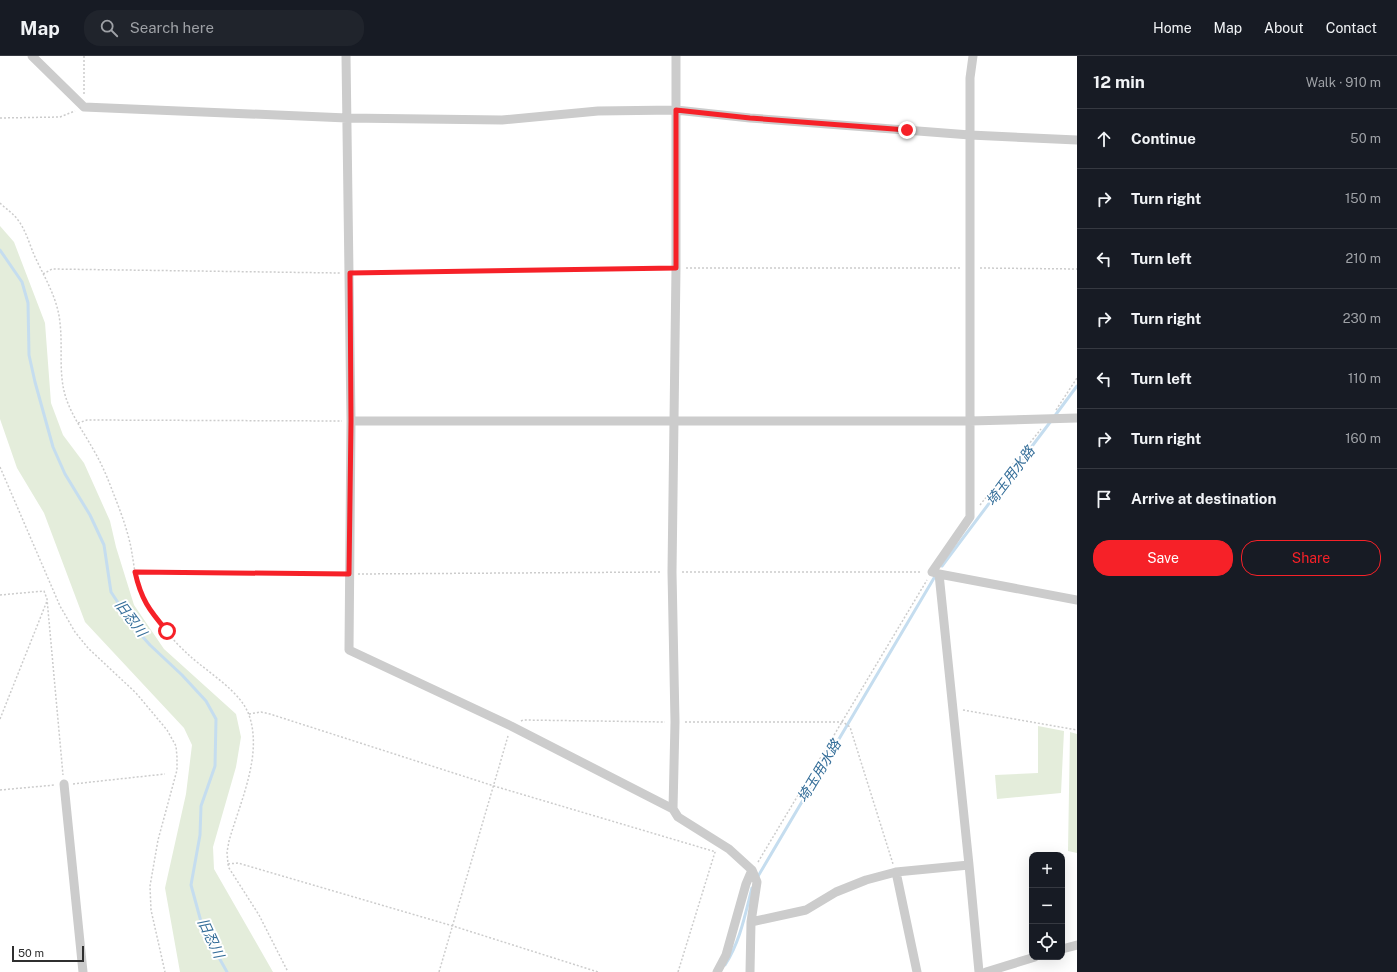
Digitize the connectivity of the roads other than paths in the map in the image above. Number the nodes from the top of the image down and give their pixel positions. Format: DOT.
graph roads {
  1 [pos="32,56"];
  2 [pos="346,56"];
  3 [pos="676,56"];
  4 [pos="973,56"];
  5 [pos="676,110"];
  6 [pos="347,118"];
  7 [pos="970,135"];
  8 [pos="1077,140"];
  9 [pos="1077,418"];
  10 [pos="351,421"];
  11 [pos="674,421"];
  12 [pos="970,421"];
  13 [pos="936,573"];
  14 [pos="1077,600"];
  15 [pos="64,784"];
  16 [pos="673,809"];
  17 [pos="969,865"];
  18 [pos="752,870"];
  19 [pos="896,872"];
  20 [pos="751,922"];
  21 [pos="1077,945"];
  22 [pos="1065,948"];
  23 [pos="1029,959"];
  24 [pos="83,972"];
  25 [pos="717,972"];
  26 [pos="750,972"];
  27 [pos="917,972"];
  28 [pos="978,972"];
  29 [pos="986,972"];
  1 -- 6 [label="street"];
  2 -- 6 [label="street"];
  3 -- 5 [label="street"];
  4 -- 7 [label="street"];
  5 -- 6 [label="street"];
  5 -- 7 [label="street"];
  5 -- 11 [label="street"];
  6 -- 10 [label="street"];
  7 -- 8 [label="street"];
  7 -- 12 [label="street"];
  9 -- 12 [label="street"];
  10 -- 11 [label="street"];
  10 -- 16 [label="street"];
  11 -- 12 [label="street"];
  11 -- 16 [label="street"];
  12 -- 13 [label="street"];
  13 -- 14 [label="street"];
  13 -- 17 [label="street"];
  15 -- 24 [label="street"];
  16 -- 18 [label="street"];
  17 -- 19 [label="street"];
  17 -- 28 [label="street"];
  18 -- 20 [label="street"];
  18 -- 25 [label="street"];
  19 -- 20 [label="street"];
  19 -- 27 [label="street"];
  20 -- 26 [label="street"];
  21 -- 22 [label="street"];
  23 -- 29 [label="street"];
}
